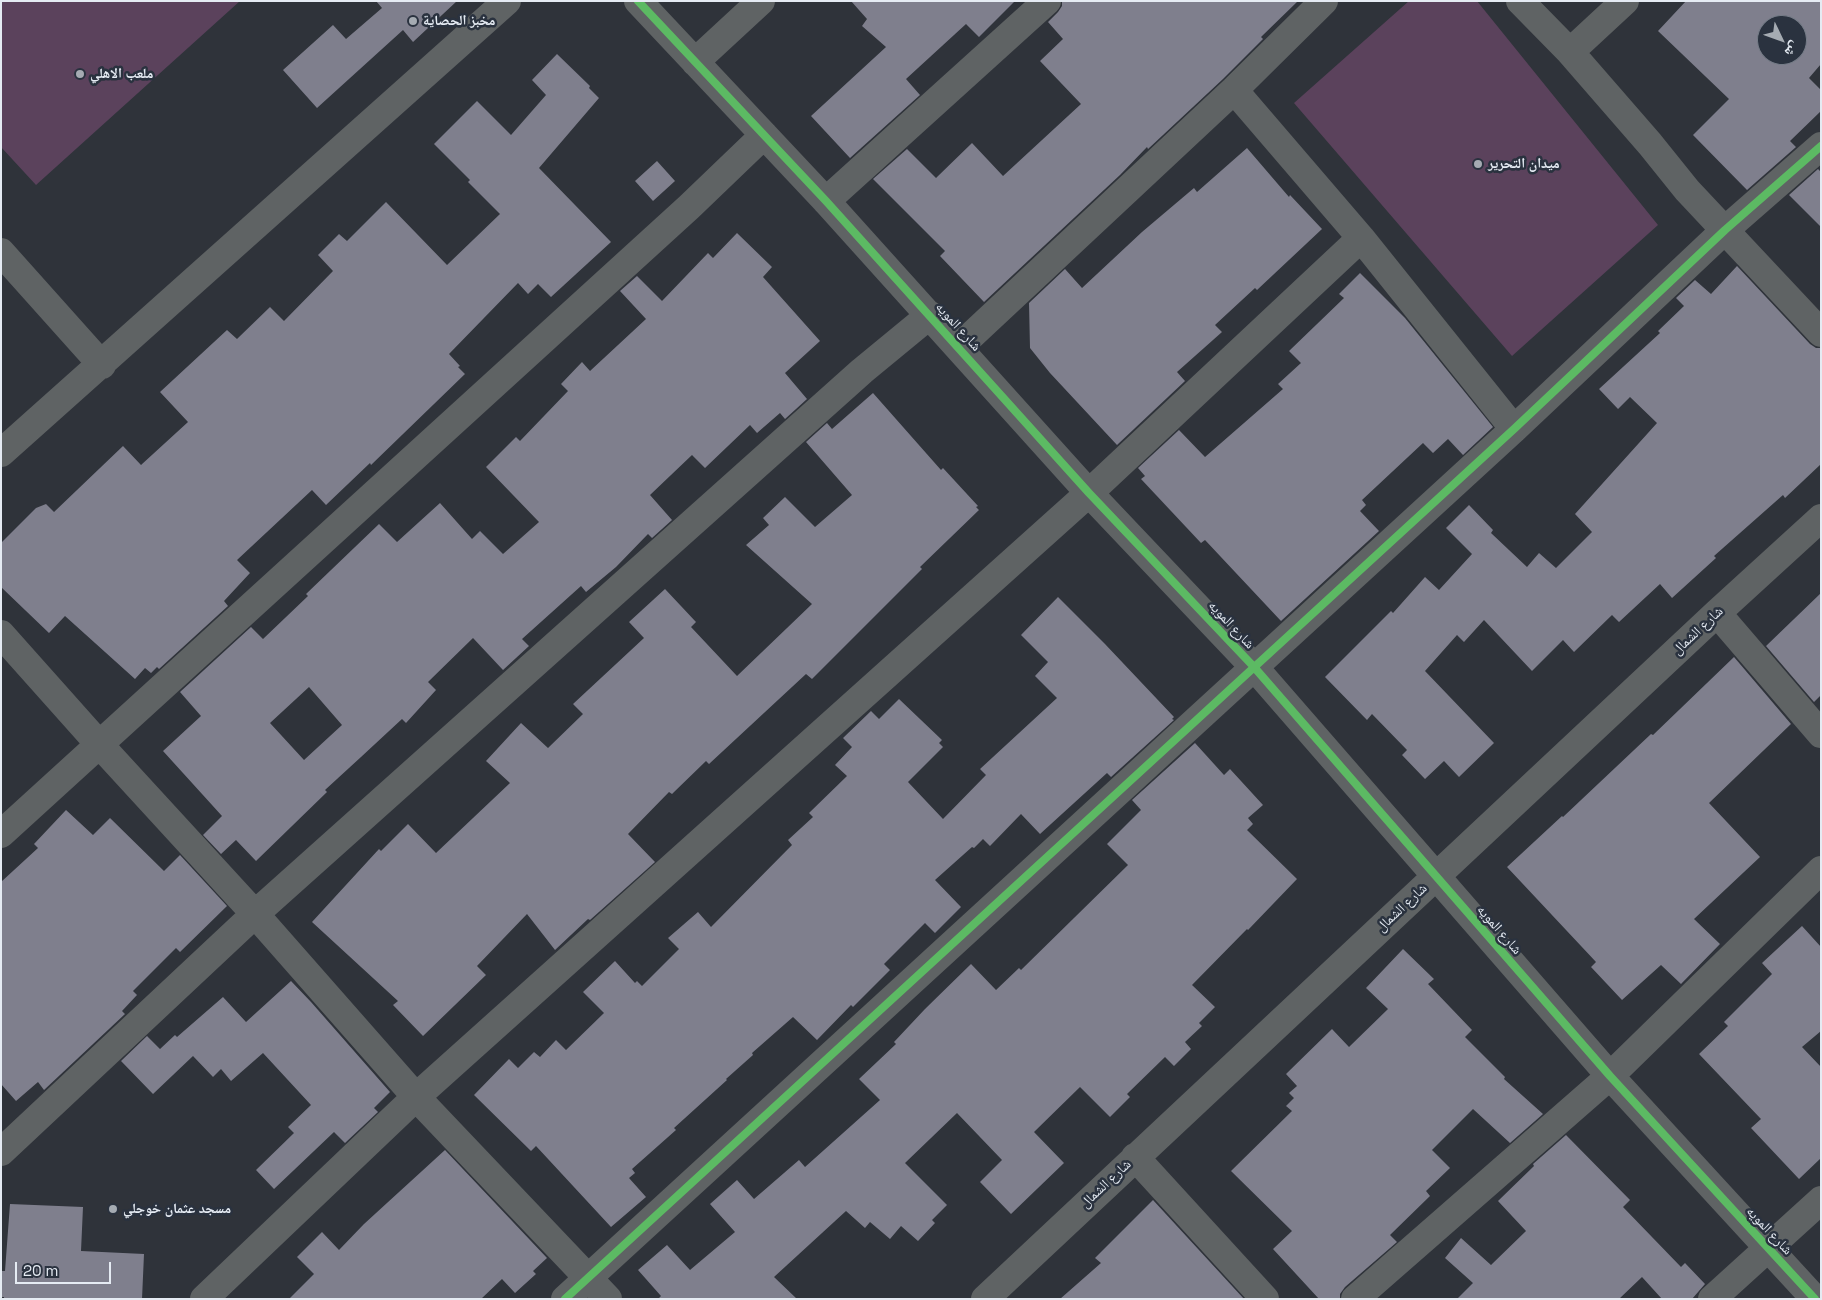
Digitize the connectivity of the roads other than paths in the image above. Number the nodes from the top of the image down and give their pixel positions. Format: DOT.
graph roads {
  1 [pos="507,1"];
  2 [pos="638,1"];
  3 [pos="761,1"];
  4 [pos="1047,1"];
  5 [pos="1324,1"];
  6 [pos="1520,1"];
  7 [pos="1624,1"];
  8 [pos="1570,52"];
  9 [pos="695,62"];
  10 [pos="1234,90"];
  11 [pos="764,135"];
  12 [pos="1821,146"];
  13 [pos="826,201"];
  14 [pos="1726,230"];
  15 [pos="1361,238"];
  16 [pos="1,252"];
  17 [pos="930,315"];
  18 [pos="1821,333"];
  19 [pos="959,347"];
  20 [pos="102,365"];
  21 [pos="1514,429"];
  22 [pos="1,453"];
  23 [pos="1089,493"];
  24 [pos="1821,518"];
  25 [pos="1717,613"];
  26 [pos="1,634"];
  27 [pos="1254,667"];
  28 [pos="1821,734"];
  29 [pos="99,744"];
  30 [pos="1,834"];
  31 [pos="1821,870"];
  32 [pos="1436,876"];
  33 [pos="255,914"];
  34 [pos="1610,1076"];
  35 [pos="416,1097"];
  36 [pos="1,1152"];
  37 [pos="1135,1157"];
  38 [pos="1821,1200"];
  39 [pos="1767,1248"];
  40 [pos="588,1277"];
  41 [pos="204,1299"];
  42 [pos="565,1299"];
  43 [pos="608,1299"];
  44 [pos="985,1299"];
  45 [pos="1265,1299"];
  46 [pos="1355,1299"];
  47 [pos="1712,1299"];
  48 [pos="1815,1299"];
  1 -- 20 [label="street"];
  2 -- 9 [label="street, شارع المويه"];
  3 -- 9 [label="street"];
  4 -- 13 [label="street"];
  5 -- 10 [label="street"];
  6 -- 8 [label="street"];
  7 -- 8 [label="street"];
  8 -- 14 [label="street"];
  9 -- 11 [label="street, شارع المويه"];
  10 -- 15 [label="street"];
  10 -- 19 [label="street"];
  11 -- 13 [label="street, شارع المويه"];
  11 -- 29 [label="street"];
  12 -- 14 [label="street"];
  13 -- 17 [label="street, شارع المويه"];
  14 -- 18 [label="street"];
  14 -- 21 [label="street"];
  15 -- 21 [label="street"];
  15 -- 23 [label="street"];
  16 -- 20 [label="street"];
  17 -- 19 [label="street, شارع المويه"];
  17 -- 33 [label="street"];
  19 -- 23 [label="street, شارع المويه"];
  20 -- 22 [label="street"];
  21 -- 27 [label="street"];
  23 -- 27 [label="street, شارع المويه"];
  23 -- 35 [label="street"];
  24 -- 25 [label="street, شارع الشمال"];
  25 -- 28 [label="street"];
  25 -- 32 [label="street, شارع الشمال"];
  26 -- 29 [label="street"];
  27 -- 32 [label="street, شارع المويه"];
  27 -- 40 [label="street"];
  29 -- 30 [label="street"];
  29 -- 33 [label="street"];
  31 -- 34 [label="street"];
  32 -- 34 [label="street, شارع المويه"];
  32 -- 37 [label="street, شارع الشمال"];
  33 -- 35 [label="street"];
  33 -- 36 [label="street"];
  34 -- 39 [label="street, شارع المويه"];
  34 -- 46 [label="street"];
  35 -- 40 [label="street"];
  35 -- 41 [label="street"];
  37 -- 44 [label="street, شارع الشمال"];
  37 -- 45 [label="street"];
  38 -- 39 [label="street"];
  39 -- 47 [label="street"];
  39 -- 48 [label="street, شارع المويه"];
  40 -- 42 [label="street"];
  40 -- 43 [label="street"];
}
